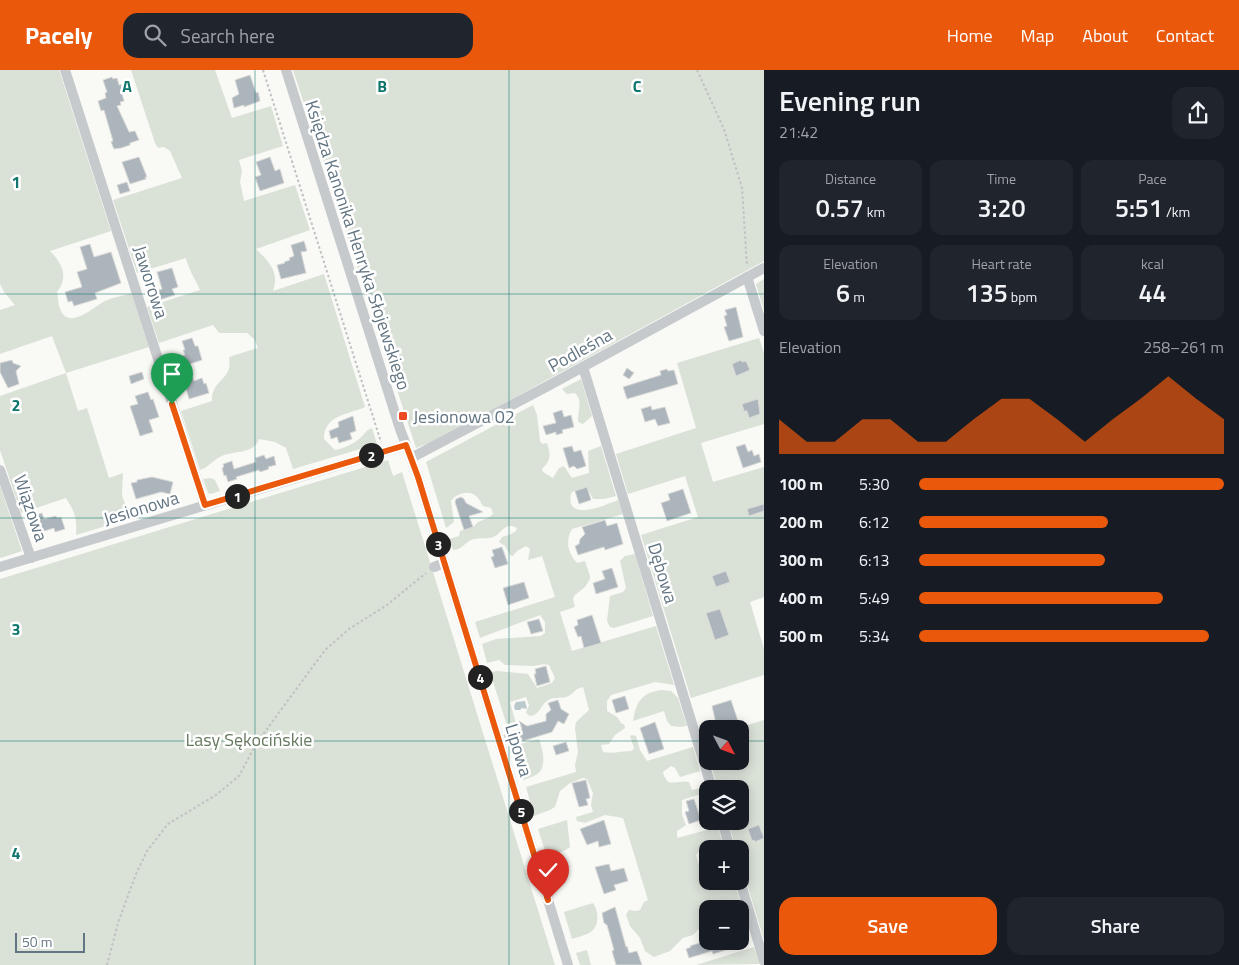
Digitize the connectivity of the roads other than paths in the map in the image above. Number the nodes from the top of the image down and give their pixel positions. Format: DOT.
graph roads {
  1 [pos="65,70"];
  2 [pos="286,70"];
  3 [pos="764,268"];
  4 [pos="747,277"];
  5 [pos="764,331"];
  6 [pos="584,367"];
  7 [pos="406,445"];
  8 [pos="411,458"];
  9 [pos="0,470"];
  10 [pos="205,505"];
  11 [pos="31,558"];
  12 [pos="444,563"];
  13 [pos="0,567"];
  14 [pos="434,567"];
  15 [pos="709,780"];
  16 [pos="743,890"];
  17 [pos="764,961"];
  18 [pos="568,965"];
  1 -- 10 [label="street, Jaworowa"];
  2 -- 7 [label="street, Księdza Kanonika Henryka Słojewskiego"];
  3 -- 4 [label="street, Podleśna"];
  4 -- 5 [label="street"];
  4 -- 6 [label="street, Podleśna"];
  6 -- 8 [label="street, Podleśna"];
  6 -- 15 [label="street, Dębowa"];
  7 -- 8 [label="street, Księdza Kanonika Henryka Słojewskiego"];
  7 -- 10 [label="street, Jesionowa"];
  8 -- 12 [label="street, Lipowa"];
  9 -- 11 [label="street, Wiązowa"];
  10 -- 11 [label="street, Jesionowa"];
  11 -- 13 [label="street, Jesionowa"];
  12 -- 14 [label="street"];
  12 -- 18 [label="street, Lipowa"];
  16 -- 17 [label="street"];
}
